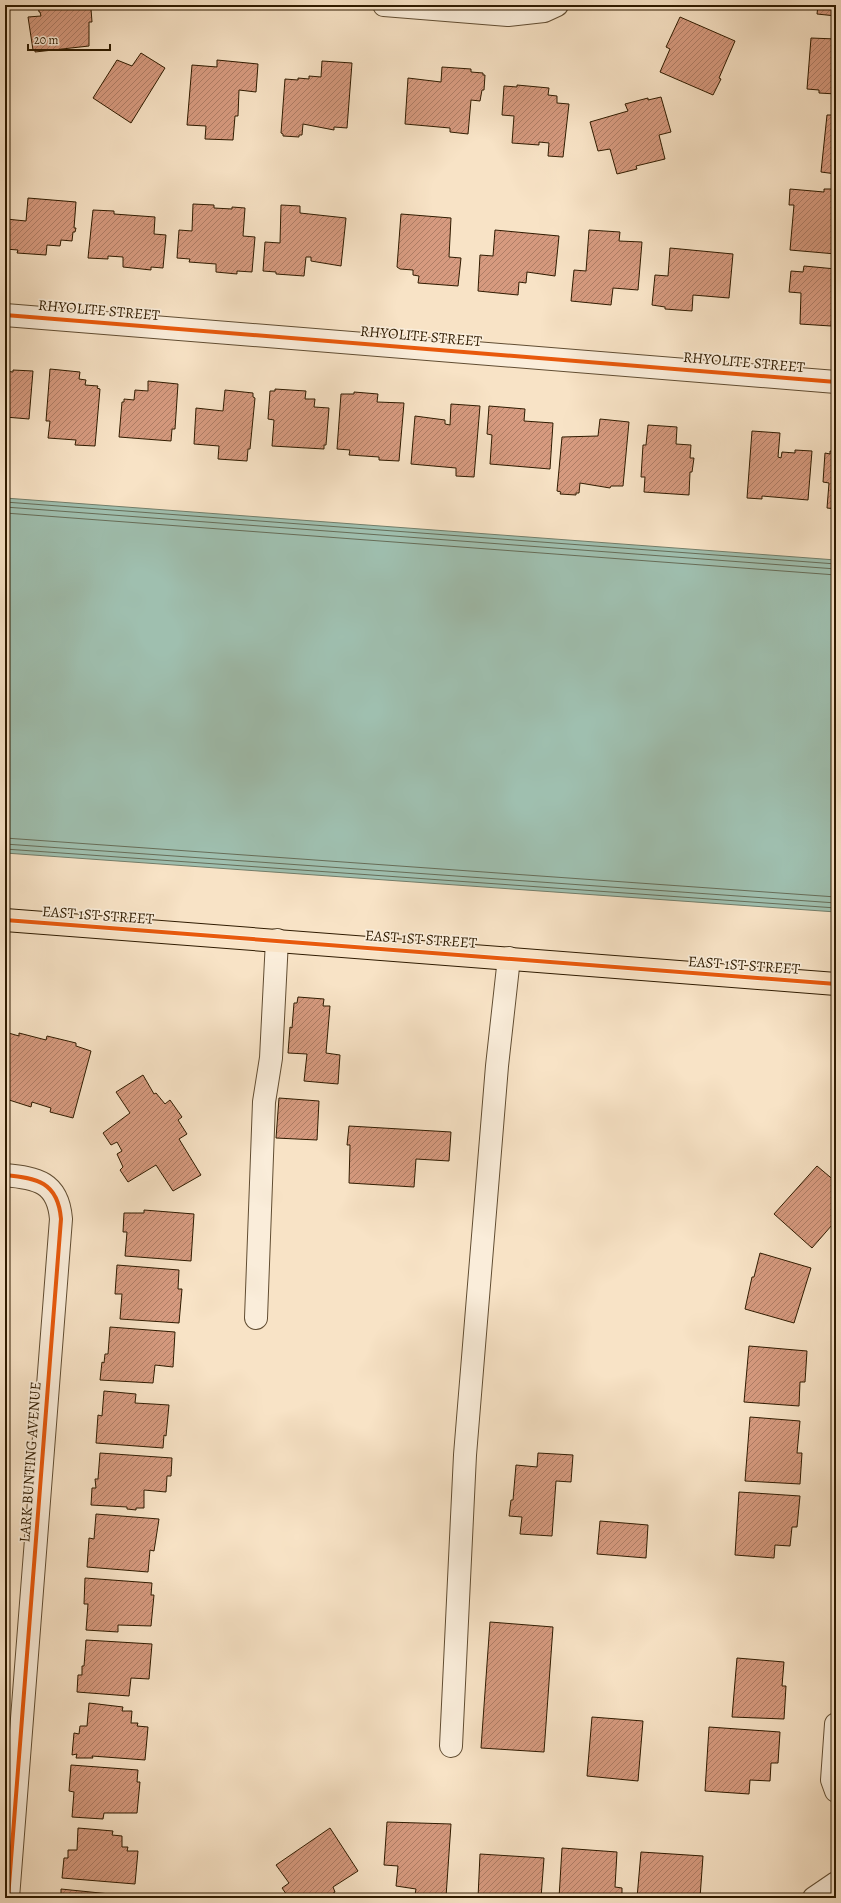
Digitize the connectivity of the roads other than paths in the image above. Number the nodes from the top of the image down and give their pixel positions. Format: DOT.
graph roads {
  1 [pos="384,5"];
  2 [pos="556,5"];
  3 [pos="5,315"];
  4 [pos="836,382"];
  5 [pos="5,920"];
  6 [pos="278,940"];
  7 [pos="509,958"];
  8 [pos="836,984"];
  9 [pos="5,1176"];
  10 [pos="256,1318"];
  11 [pos="836,1724"];
  12 [pos="451,1746"];
  13 [pos="836,1791"];
  14 [pos="836,1883"];
  15 [pos="8,1898"];
  16 [pos="814,1898"];
  1 -- 2 [label="street"];
  3 -- 4 [label="street, RHYOLITE STREET"];
  5 -- 6 [label="main road, EAST 1ST STREET"];
  6 -- 7 [label="main road, EAST 1ST STREET"];
  6 -- 10 [label="street"];
  7 -- 8 [label="main road, EAST 1ST STREET"];
  7 -- 12 [label="street"];
  9 -- 15 [label="street, LARK BUNTING AVENUE"];
  11 -- 13 [label="street"];
  14 -- 16 [label="street"];
}
